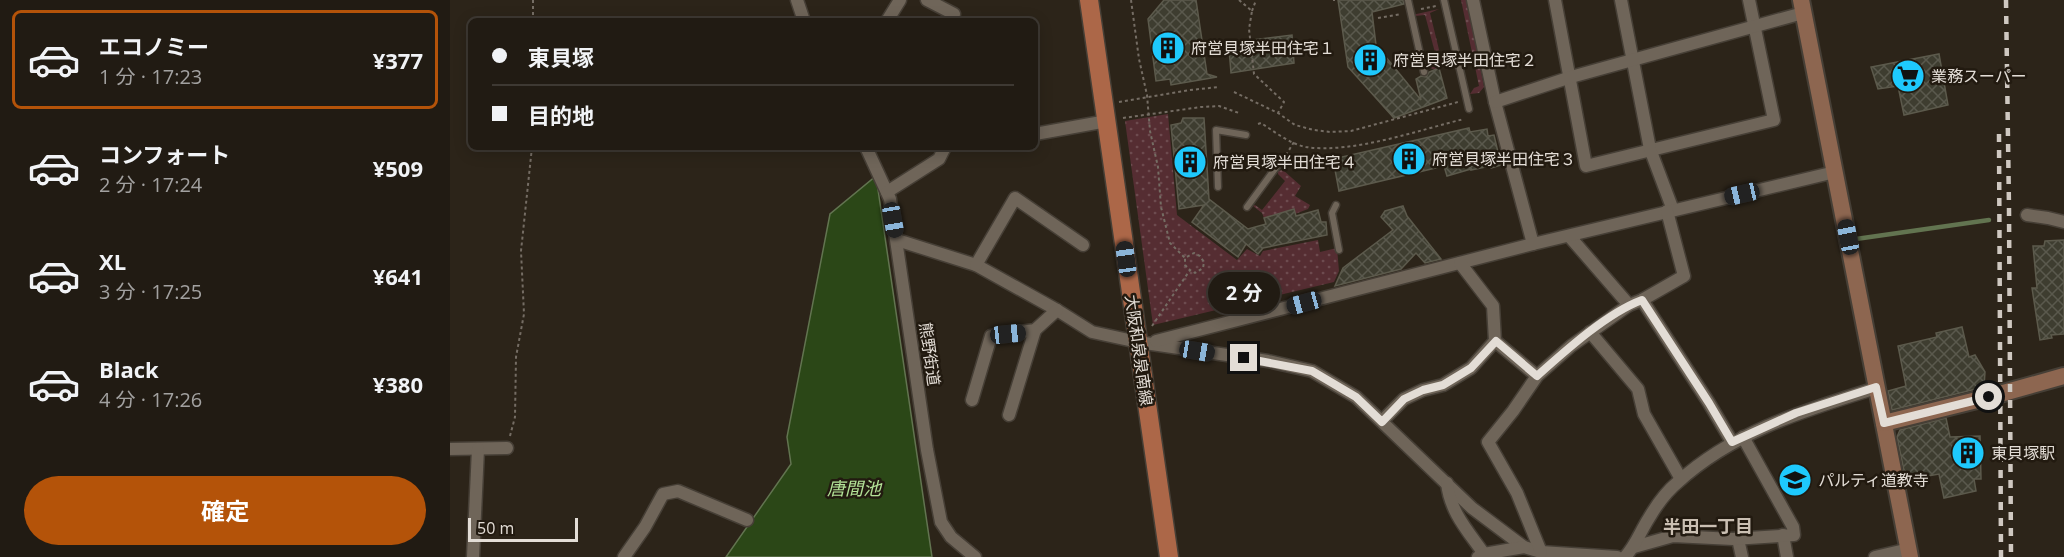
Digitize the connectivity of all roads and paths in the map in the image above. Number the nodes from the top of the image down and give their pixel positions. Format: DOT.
graph roads {
  1 [pos="532,0"];
  2 [pos="797,0"];
  3 [pos="900,0"];
  4 [pos="927,0"];
  5 [pos="1089,0"];
  6 [pos="1131,0"];
  7 [pos="1239,0"];
  8 [pos="1256,0"];
  9 [pos="1408,0"];
  10 [pos="1444,0"];
  11 [pos="1473,0"];
  12 [pos="1555,0"];
  13 [pos="1622,0"];
  14 [pos="1749,0"];
  15 [pos="1802,7"];
  16 [pos="1252,11"];
  17 [pos="954,14"];
  18 [pos="532,18"];
  19 [pos="803,18"];
  20 [pos="889,18"];
  21 [pos="1754,26"];
  22 [pos="1633,59"];
  23 [pos="1424,72"];
  24 [pos="1571,77"];
  25 [pos="1219,87"];
  26 [pos="1234,92"];
  27 [pos="1147,98"];
  28 [pos="1467,100"];
  29 [pos="1116,102"];
  30 [pos="1495,102"];
  31 [pos="1469,109"];
  32 [pos="1148,113"];
  33 [pos="1239,113"];
  34 [pos="1278,113"];
  35 [pos="1466,118"];
  36 [pos="1113,120"];
  37 [pos="1258,124"];
  38 [pos="1038,133"];
  39 [pos="1246,135"];
  40 [pos="1294,142"];
  41 [pos="1650,149"];
  42 [pos="532,150"];
  43 [pos="867,150"];
  44 [pos="944,150"];
  45 [pos="1280,162"];
  46 [pos="1836,172"];
  47 [pos="1218,187"];
  48 [pos="887,192"];
  49 [pos="1336,205"];
  50 [pos="1247,207"];
  51 [pos="1670,210"];
  52 [pos="2027,215"];
  53 [pos="2064,222"];
  54 [pos="1570,237"];
  55 [pos="897,240"];
  56 [pos="1533,244"];
  57 [pos="1083,245"];
  58 [pos="1339,250"];
  59 [pos="1185,258"];
  60 [pos="1460,263"];
  61 [pos="976,265"];
  62 [pos="1190,270"];
  63 [pos="1642,300"];
  64 [pos="1629,305"];
  65 [pos="1057,310"];
  66 [pos="1035,330"];
  67 [pos="1590,332"];
  68 [pos="1145,339"];
  69 [pos="1496,341"];
  70 [pos="1537,376"];
  71 [pos="2064,376"];
  72 [pos="1876,387"];
  73 [pos="972,400"];
  74 [pos="1009,415"];
  75 [pos="1382,422"];
  76 [pos="1884,423"];
  77 [pos="1737,440"];
  78 [pos="478,448"];
  79 [pos="507,448"];
  80 [pos="450,449"];
  81 [pos="1681,479"];
  82 [pos="1447,483"];
  83 [pos="747,520"];
  84 [pos="1783,536"];
  85 [pos="1738,539"];
  86 [pos="1634,546"];
  87 [pos="1524,548"];
  88 [pos="1541,552"];
  89 [pos="1910,553"];
  90 [pos="1481,556"];
  91 [pos="473,557"];
  92 [pos="624,557"];
  93 [pos="975,557"];
  94 [pos="1169,557"];
  95 [pos="1617,557"];
  96 [pos="1624,557"];
  97 [pos="1742,557"];
  98 [pos="1787,557"];
  99 [pos="1875,557"];
  1 -- 18 [label="path"];
  2 -- 19 [label="street"];
  3 -- 20 [label="street"];
  4 -- 17 [label="street"];
  5 -- 36 [label="main road, 大阪和泉泉南線"];
  6 -- 27 [label="path"];
  7 -- 16 [label="path"];
  8 -- 16 [label="path"];
  9 -- 23 [label="lane"];
  10 -- 28 [label="lane"];
  11 -- 30 [label="street"];
  12 -- 24 [label="street"];
  13 -- 22 [label="street"];
  14 -- 21 [label="street"];
  15 -- 21 [label="street"];
  15 -- 46 [label="street"];
  16 -- 34 [label="path"];
  21 -- 22 [label="street"];
  21 -- 41 [label="street"];
  22 -- 24 [label="street"];
  22 -- 41 [label="street"];
  24 -- 30 [label="street"];
  24 -- 41 [label="street"];
  25 -- 27 [label="path"];
  26 -- 34 [label="path"];
  27 -- 29 [label="path"];
  27 -- 32 [label="path"];
  28 -- 31 [label="lane"];
  28 -- 34 [label="path"];
  30 -- 56 [label="street"];
  32 -- 33 [label="path"];
  32 -- 36 [label="path"];
  32 -- 59 [label="path"];
  35 -- 40 [label="path"];
  36 -- 38 [label="street"];
  36 -- 68 [label="main road, 大阪和泉泉南線"];
  37 -- 40 [label="path"];
  39 -- 47 [label="lane"];
  40 -- 45 [label="path"];
  41 -- 51 [label="street"];
  42 -- 79 [label="path"];
  43 -- 48 [label="street, 熊野街道"];
  44 -- 48 [label="street"];
  45 -- 50 [label="lane"];
  46 -- 51 [label="street"];
  46 -- 72 [label="street"];
  48 -- 55 [label="street, 熊野街道"];
  49 -- 58 [label="lane"];
  51 -- 54 [label="street"];
  51 -- 63 [label="street"];
  52 -- 53 [label="street"];
  54 -- 56 [label="street"];
  54 -- 64 [label="street"];
  55 -- 61 [label="street"];
  55 -- 93 [label="street, 熊野街道"];
  56 -- 60 [label="street"];
  57 -- 61 [label="street"];
  59 -- 62 [label="path"];
  59 -- 62 [label="path"];
  60 -- 68 [label="street"];
  60 -- 69 [label="street"];
  61 -- 65 [label="street"];
  62 -- 68 [label="path"];
  63 -- 64 [label="street"];
  63 -- 77 [label="street"];
  64 -- 67 [label="street"];
  65 -- 66 [label="street"];
  65 -- 68 [label="street"];
  66 -- 73 [label="street"];
  66 -- 74 [label="street"];
  67 -- 70 [label="street"];
  67 -- 81 [label="street"];
  68 -- 75 [label="street"];
  68 -- 94 [label="main road, 大阪和泉泉南線"];
  69 -- 70 [label="street"];
  69 -- 75 [label="street"];
  70 -- 88 [label="street"];
  71 -- 76 [label="street"];
  72 -- 76 [label="street"];
  72 -- 77 [label="street"];
  75 -- 82 [label="street"];
  76 -- 89 [label="street"];
  77 -- 81 [label="street"];
  77 -- 84 [label="street"];
  78 -- 79 [label="street"];
  78 -- 80 [label="street"];
  78 -- 91 [label="street"];
  81 -- 86 [label="street"];
  82 -- 87 [label="street"];
  82 -- 90 [label="street"];
  83 -- 92 [label="street"];
  84 -- 85 [label="street"];
  84 -- 98 [label="street"];
  85 -- 86 [label="street"];
  85 -- 97 [label="street"];
  86 -- 96 [label="street"];
  87 -- 88 [label="street"];
  87 -- 90 [label="street"];
  88 -- 95 [label="street"];
  89 -- 99 [label="street"];
}
